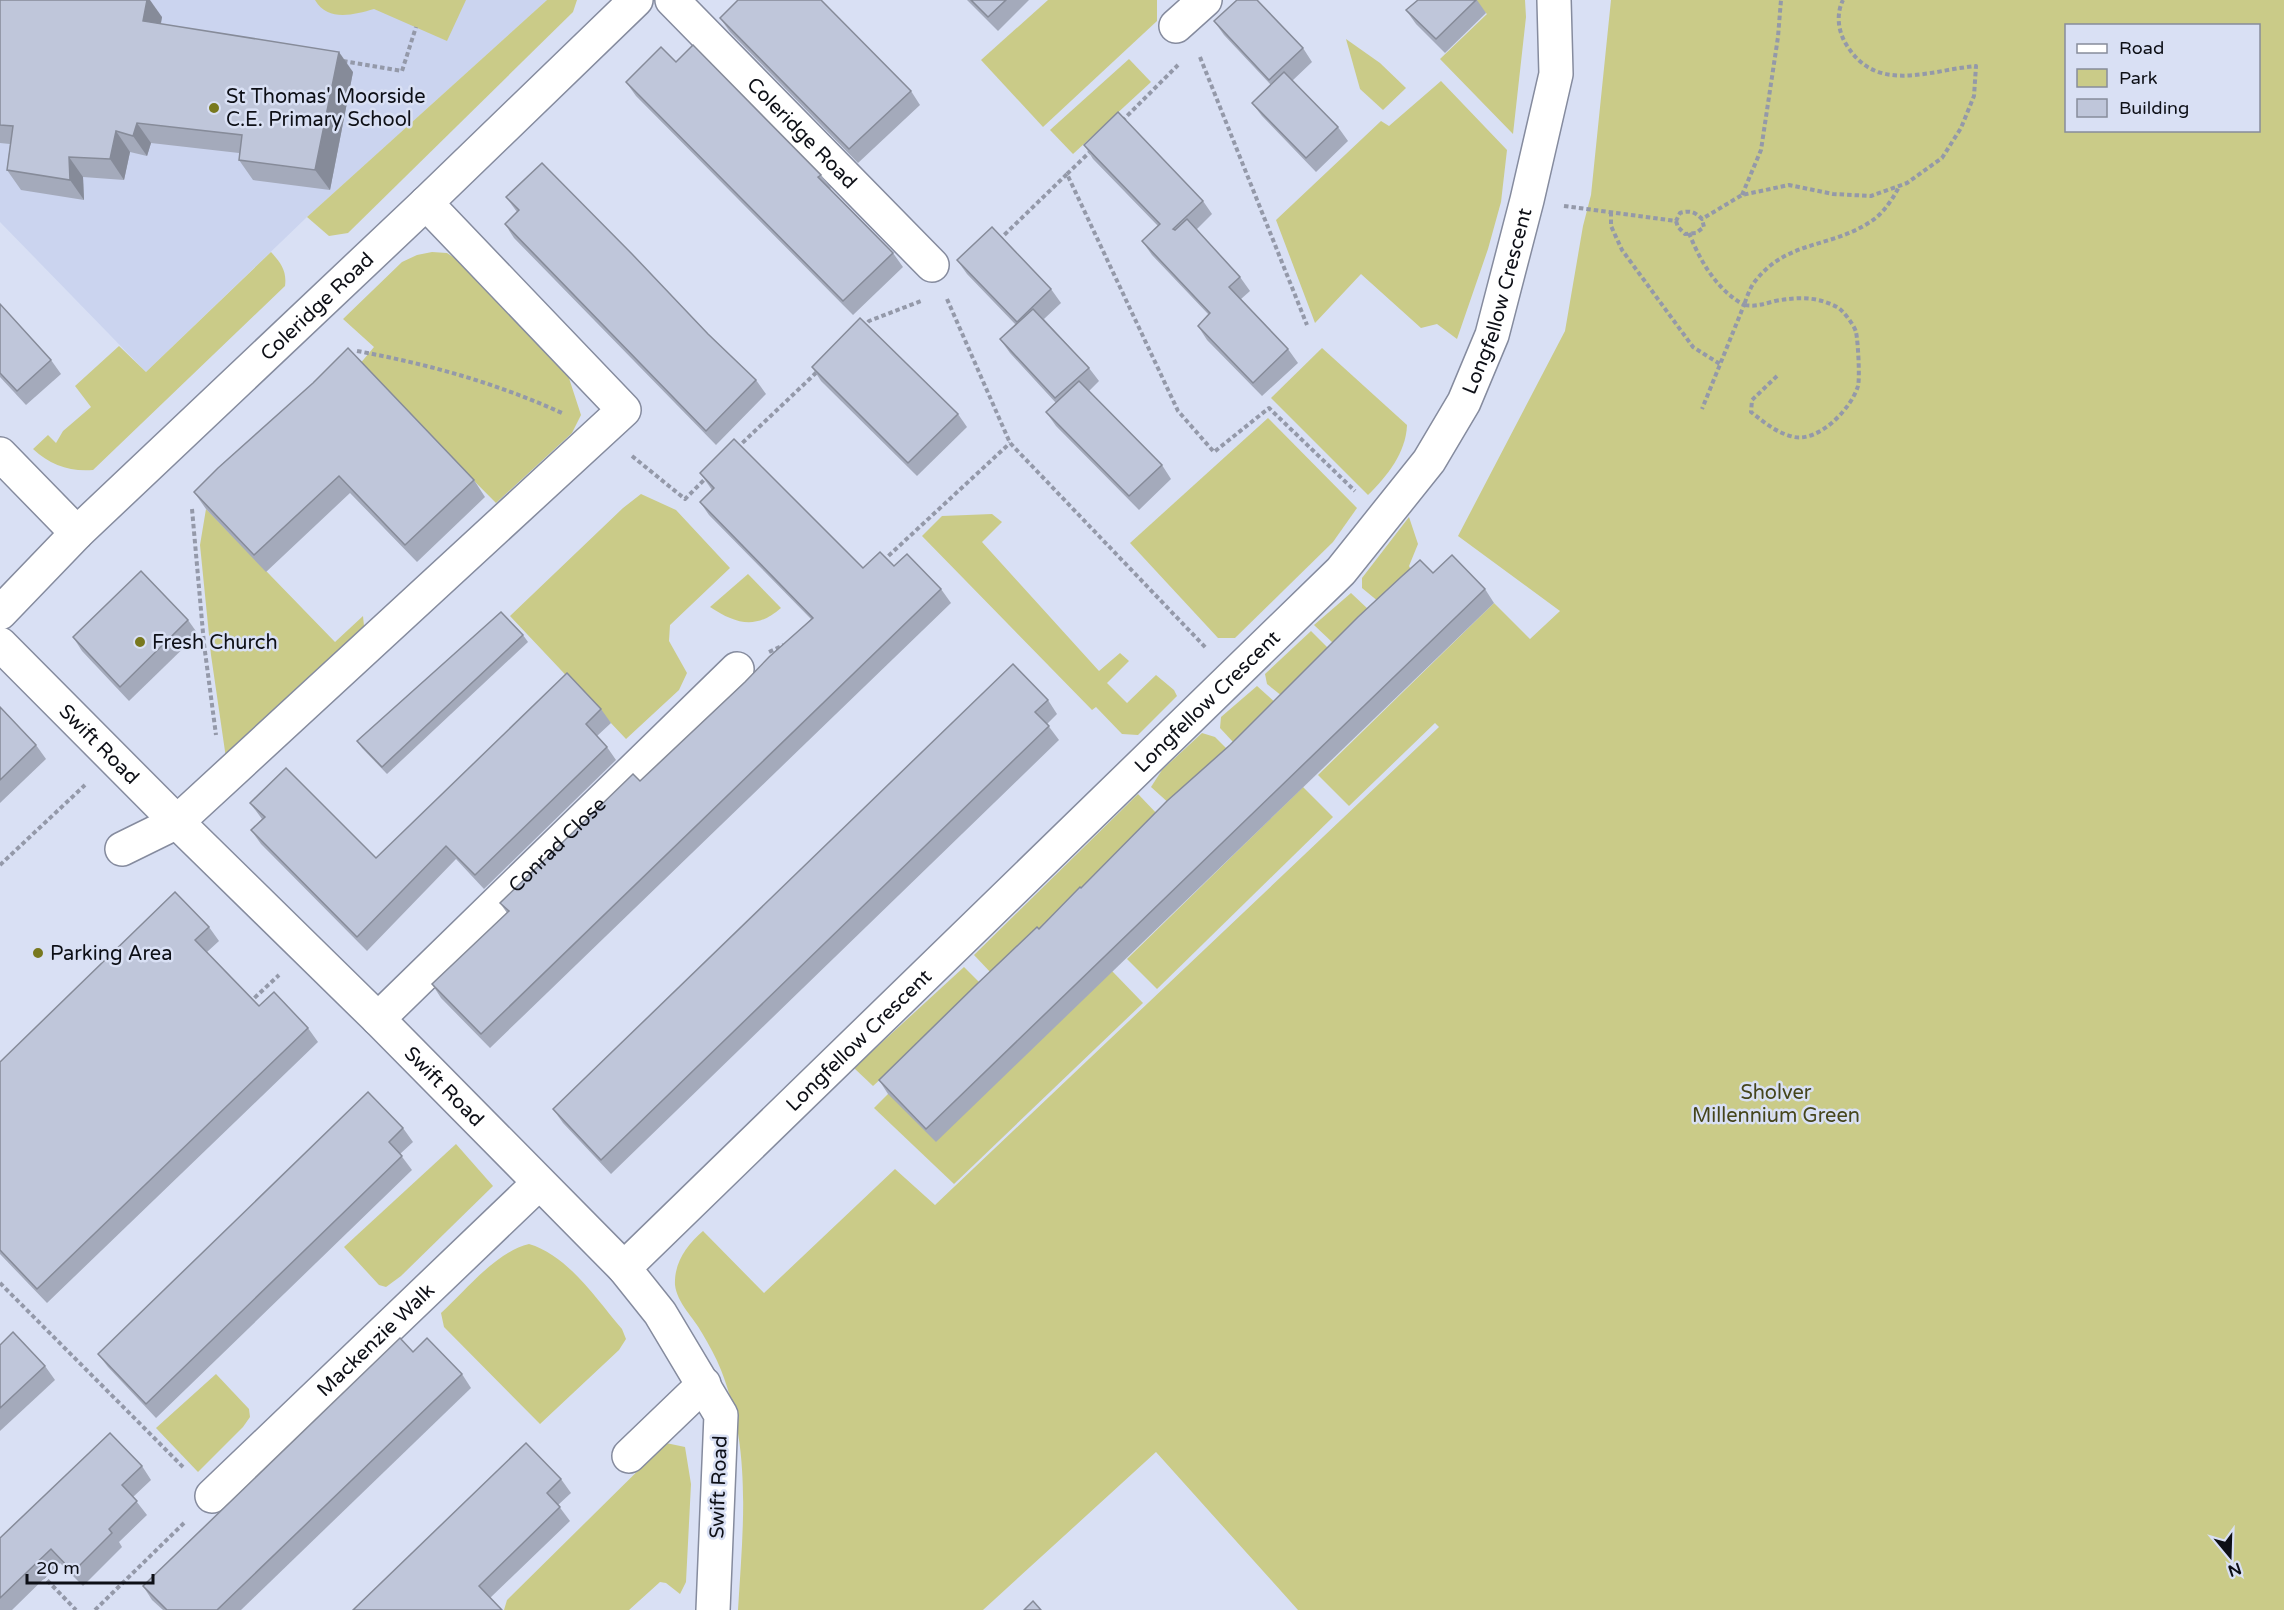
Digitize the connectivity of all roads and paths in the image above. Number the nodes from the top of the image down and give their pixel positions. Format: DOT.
graph roads {
  1 [pos="636,0"];
  2 [pos="672,0"];
  3 [pos="1205,0"];
  4 [pos="1554,0"];
  5 [pos="1781,0"];
  6 [pos="1843,0"];
  7 [pos="416,27"];
  8 [pos="1186,37"];
  9 [pos="334,60"];
  10 [pos="1116,126"];
  11 [pos="1100,142"];
  12 [pos="1067,174"];
  13 [pos="1899,186"];
  14 [pos="1742,195"];
  15 [pos="1527,200"];
  16 [pos="426,203"];
  17 [pos="1611,212"];
  18 [pos="1702,219"];
  19 [pos="1676,221"];
  20 [pos="1689,233"];
  21 [pos="994,245"];
  22 [pos="938,279"];
  23 [pos="1744,305"];
  24 [pos="1307,325"];
  25 [pos="861,330"];
  26 [pos="357,351"];
  27 [pos="827,362"];
  28 [pos="1720,364"];
  29 [pos="1778,376"];
  30 [pos="1702,409"];
  31 [pos="602,431"];
  32 [pos="1010,443"];
  33 [pos="735,450"];
  34 [pos="0,454"];
  35 [pos="710,474"];
  36 [pos="192,509"];
  37 [pos="1383,518"];
  38 [pos="76,533"];
  39 [pos="881,563"];
  40 [pos="0,613"];
  41 [pos="0,644"];
  42 [pos="785,644"];
  43 [pos="737,669"];
  44 [pos="1234,676"];
  45 [pos="114,758"];
  46 [pos="221,780"];
  47 [pos="177,822"];
  48 [pos="122,849"];
  49 [pos="0,865"];
  50 [pos="305,950"];
  51 [pos="246,1007"];
  52 [pos="378,1019"];
  53 [pos="539,1184"];
  54 [pos="624,1269"];
  55 [pos="0,1283"];
  56 [pos="704,1384"];
  57 [pos="629,1456"];
  58 [pos="212,1496"];
  59 [pos="38,1570"];
  60 [pos="76,1610"];
  61 [pos="95,1610"];
  62 [pos="713,1610"];
  1 -- 16 [label="street, Coleridge Road"];
  2 -- 22 [label="street, Coleridge Road"];
  3 -- 8 [label="street"];
  4 -- 15 [label="street, Longfellow Crescent"];
  5 -- 14 [label="path"];
  6 -- 13 [label="path"];
  7 -- 9 [label="path"];
  8 -- 10 [label="path"];
  8 -- 24 [label="path"];
  11 -- 12 [label="path"];
  12 -- 21 [label="path"];
  12 -- 37 [label="path"];
  13 -- 14 [label="path"];
  13 -- 23 [label="path"];
  14 -- 18 [label="path"];
  15 -- 17 [label="path"];
  15 -- 37 [label="street, Longfellow Crescent"];
  16 -- 31 [label="street"];
  16 -- 38 [label="street, Coleridge Road"];
  17 -- 19 [label="path"];
  17 -- 28 [label="path"];
  18 -- 19 [label="path"];
  18 -- 20 [label="path"];
  19 -- 20 [label="path"];
  20 -- 23 [label="path"];
  22 -- 25 [label="path"];
  22 -- 32 [label="path"];
  23 -- 28 [label="path"];
  23 -- 29 [label="path"];
  26 -- 31 [label="path"];
  27 -- 33 [label="path"];
  28 -- 30 [label="path"];
  31 -- 35 [label="path"];
  31 -- 46 [label="street"];
  32 -- 39 [label="path"];
  32 -- 44 [label="path"];
  34 -- 38 [label="street"];
  36 -- 46 [label="path"];
  37 -- 44 [label="street, Longfellow Crescent"];
  38 -- 40 [label="street, Coleridge Road"];
  41 -- 45 [label="street, Swift Road"];
  42 -- 43 [label="path"];
  43 -- 52 [label="street, Conrad Close"];
  44 -- 54 [label="street, Longfellow Crescent"];
  45 -- 47 [label="street, Swift Road"];
  45 -- 49 [label="path"];
  46 -- 47 [label="street"];
  47 -- 48 [label="street"];
  47 -- 50 [label="street, Swift Road"];
  50 -- 51 [label="path"];
  50 -- 52 [label="street, Swift Road"];
  52 -- 53 [label="street, Swift Road"];
  53 -- 54 [label="street, Swift Road"];
  53 -- 58 [label="street, Mackenzie Walk"];
  54 -- 56 [label="street, Swift Road"];
  55 -- 58 [label="path"];
  56 -- 57 [label="street"];
  56 -- 62 [label="street, Swift Road"];
  58 -- 61 [label="path"];
  59 -- 60 [label="path"];
}
